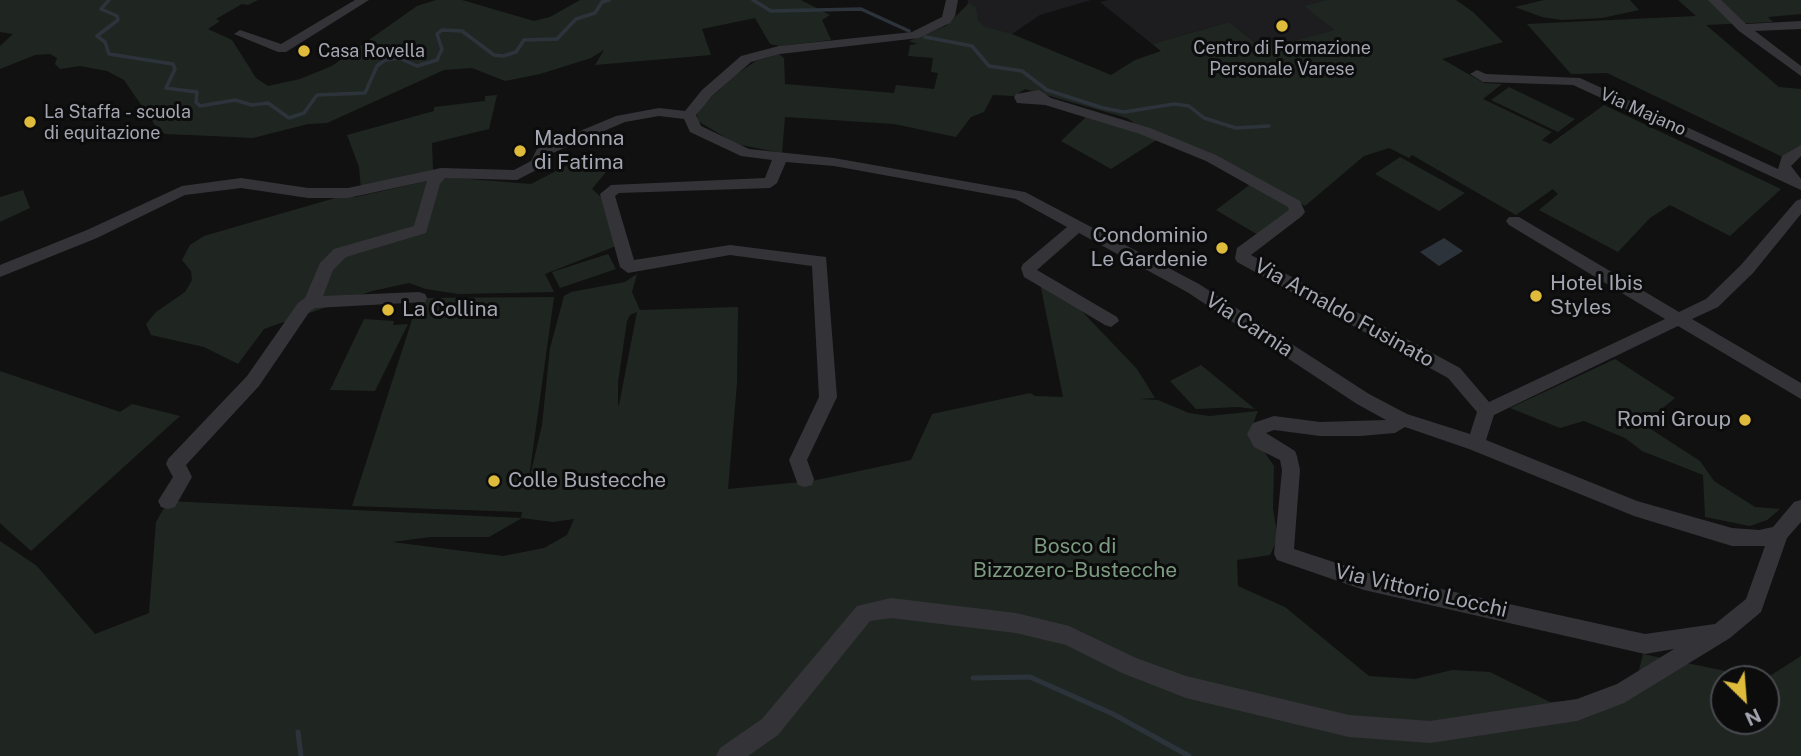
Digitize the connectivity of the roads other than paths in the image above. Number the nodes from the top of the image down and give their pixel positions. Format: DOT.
graph roads {
  1 [pos="363,0"];
  2 [pos="952,0"];
  3 [pos="1714,0"];
  4 [pos="1801,24"];
  5 [pos="1743,28"];
  6 [pos="240,34"];
  7 [pos="1801,72"];
  8 [pos="1477,75"];
  9 [pos="707,93"];
  10 [pos="1046,102"];
  11 [pos="639,114"];
  12 [pos="689,115"];
  13 [pos="1801,149"];
  14 [pos="780,158"];
  15 [pos="441,173"];
  16 [pos="1798,184"];
  17 [pos="1801,204"];
  18 [pos="1514,221"];
  19 [pos="1079,225"];
  20 [pos="0,271"];
  21 [pos="419,298"];
  22 [pos="312,302"];
  23 [pos="1679,320"];
  24 [pos="1111,321"];
  25 [pos="1801,392"];
  26 [pos="1486,411"];
  27 [pos="1401,419"];
  28 [pos="1476,444"];
  29 [pos="805,479"];
  30 [pos="169,502"];
  31 [pos="1801,508"];
  32 [pos="1779,534"];
  33 [pos="1723,631"];
  34 [pos="728,756"];
  1 -- 6 [label="street"];
  2 -- 9 [label="street"];
  3 -- 5 [label="street"];
  4 -- 5 [label="street"];
  5 -- 7 [label="street"];
  8 -- 16 [label="street, Via Majano"];
  9 -- 11 [label="street"];
  9 -- 12 [label="street"];
  10 -- 26 [label="street, Via Arnaldo Fusinato"];
  11 -- 12 [label="street"];
  11 -- 15 [label="street"];
  12 -- 14 [label="street, Via Carnia"];
  13 -- 16 [label="street"];
  14 -- 19 [label="street, Via Carnia"];
  14 -- 29 [label="street"];
  15 -- 20 [label="street"];
  15 -- 22 [label="street"];
  17 -- 23 [label="street"];
  18 -- 23 [label="street"];
  19 -- 24 [label="street"];
  19 -- 27 [label="street, Via Carnia"];
  21 -- 22 [label="street"];
  22 -- 30 [label="street"];
  23 -- 25 [label="street"];
  23 -- 26 [label="street"];
  26 -- 28 [label="street"];
  27 -- 28 [label="street, Via Carnia"];
  27 -- 33 [label="street, Via Vittorio Locchi"];
  28 -- 32 [label="street, Via Carnia"];
  31 -- 32 [label="street"];
  32 -- 33 [label="street"];
  33 -- 34 [label="street"];
}
